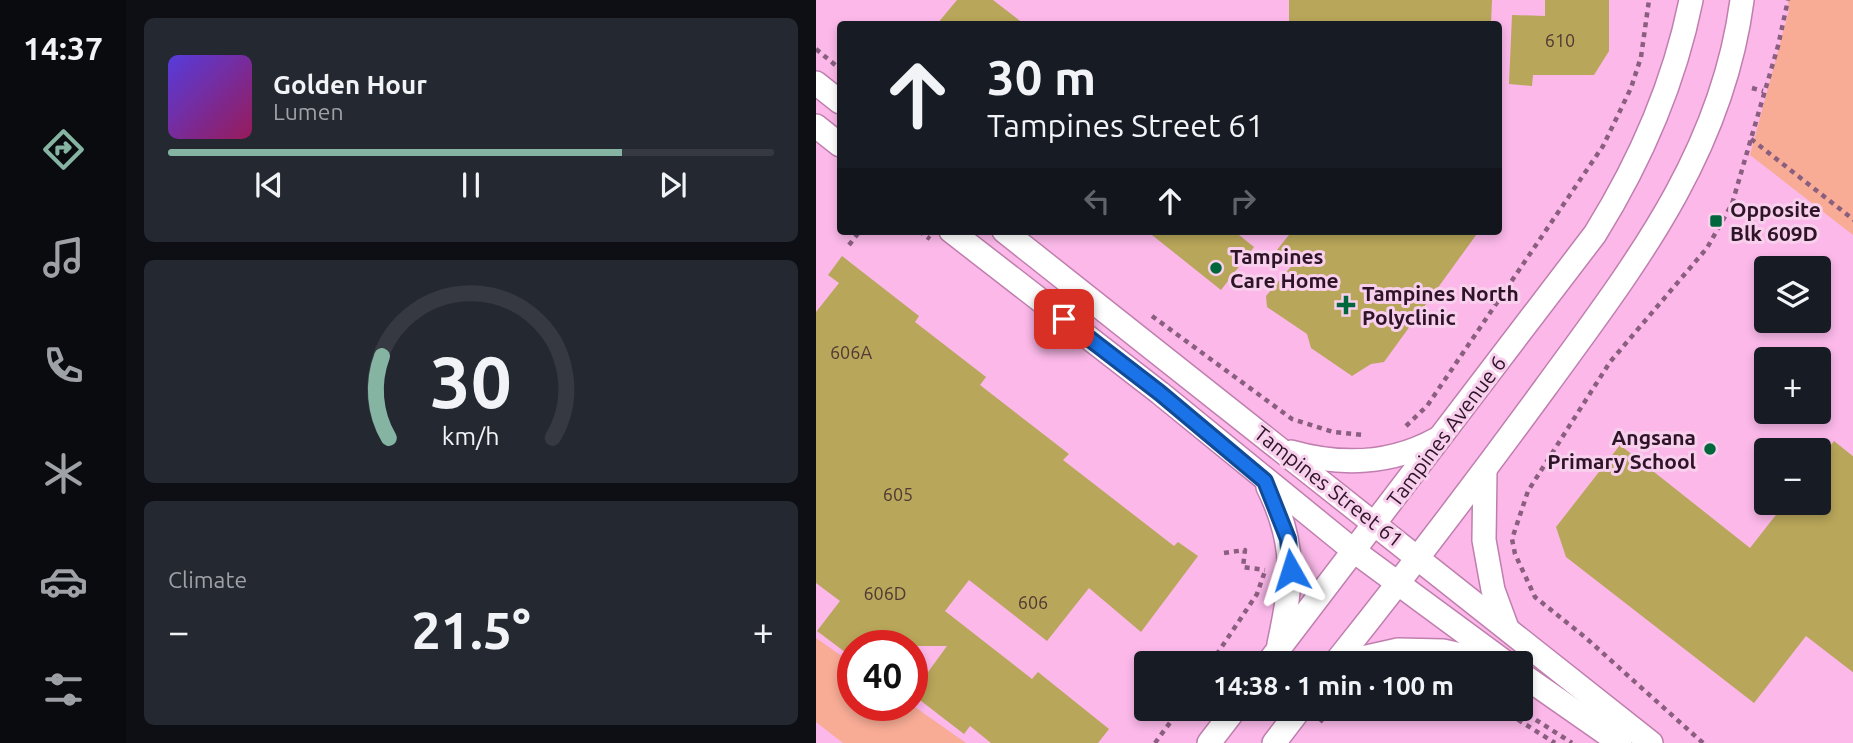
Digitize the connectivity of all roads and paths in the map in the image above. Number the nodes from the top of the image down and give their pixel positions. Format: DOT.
graph roads {
  1 [pos="1649,0"];
  2 [pos="1691,0"];
  3 [pos="1742,0"];
  4 [pos="1788,0"];
  5 [pos="816,49"];
  6 [pos="837,66"];
  7 [pos="1637,70"];
  8 [pos="1645,73"];
  9 [pos="816,83"];
  10 [pos="1752,88"];
  11 [pos="1763,91"];
  12 [pos="837,100"];
  13 [pos="816,126"];
  14 [pos="1751,139"];
  15 [pos="837,143"];
  16 [pos="1854,220"];
  17 [pos="857,235"];
  18 [pos="956,235"];
  19 [pos="1009,235"];
  20 [pos="849,245"];
  21 [pos="1151,315"];
  22 [pos="1395,431"];
  23 [pos="1375,434"];
  24 [pos="1443,435"];
  25 [pos="1282,450"];
  26 [pos="1485,470"];
  27 [pos="1265,481"];
  28 [pos="1376,523"];
  29 [pos="1354,551"];
  30 [pos="1224,553"];
  31 [pos="1269,558"];
  32 [pos="1419,558"];
  33 [pos="1265,570"];
  34 [pos="1398,584"];
  35 [pos="1507,628"];
  36 [pos="1219,651"];
  37 [pos="1275,651"];
  38 [pos="1278,651"];
  39 [pos="1347,651"];
  40 [pos="1393,651"];
  41 [pos="1443,651"];
  42 [pos="1490,651"];
  43 [pos="1533,682"];
  44 [pos="1533,718"];
  45 [pos="1171,721"];
  46 [pos="1226,721"];
  47 [pos="1291,721"];
  48 [pos="1520,721"];
  49 [pos="1155,743"];
  50 [pos="1209,743"];
  51 [pos="1274,743"];
  52 [pos="1555,743"];
  53 [pos="1572,743"];
  54 [pos="1620,743"];
  55 [pos="1651,743"];
  56 [pos="1703,743"];
  1 -- 7 [label="path"];
  2 -- 24 [label="street, Tampines Avenue 6"];
  3 -- 26 [label="street"];
  4 -- 11 [label="path"];
  5 -- 6 [label="path"];
  7 -- 8 [label="path"];
  7 -- 22 [label="path"];
  9 -- 12 [label="street"];
  10 -- 11 [label="path"];
  11 -- 14 [label="path"];
  13 -- 15 [label="street"];
  14 -- 16 [label="path"];
  14 -- 56 [label="path"];
  17 -- 20 [label="path"];
  18 -- 27 [label="street, Tampines Street 61"];
  19 -- 25 [label="street, Tampines Street 61"];
  21 -- 23 [label="path"];
  24 -- 25 [label="street"];
  24 -- 28 [label="street, Tampines Avenue 6"];
  25 -- 28 [label="street, Tampines Street 61"];
  26 -- 32 [label="street"];
  26 -- 35 [label="street"];
  27 -- 29 [label="street, Tampines Street 61"];
  27 -- 37 [label="street"];
  28 -- 29 [label="street, Tampines Avenue 6"];
  28 -- 32 [label="street, Tampines Street 61"];
  29 -- 34 [label="street, Tampines Street 61"];
  29 -- 38 [label="street, Tampines Avenue 6"];
  30 -- 33 [label="path"];
  31 -- 33 [label="path"];
  32 -- 34 [label="street"];
  32 -- 35 [label="street, Tampines Street 61"];
  33 -- 36 [label="path"];
  34 -- 39 [label="street"];
  34 -- 42 [label="street, Tampines Street 61"];
  35 -- 55 [label="street, Tampines Street 61"];
  40 -- 41 [label="street"];
  43 -- 54 [label="street"];
  44 -- 53 [label="path"];
  45 -- 49 [label="path"];
  46 -- 50 [label="street"];
  47 -- 51 [label="street"];
  48 -- 52 [label="path"];
}
